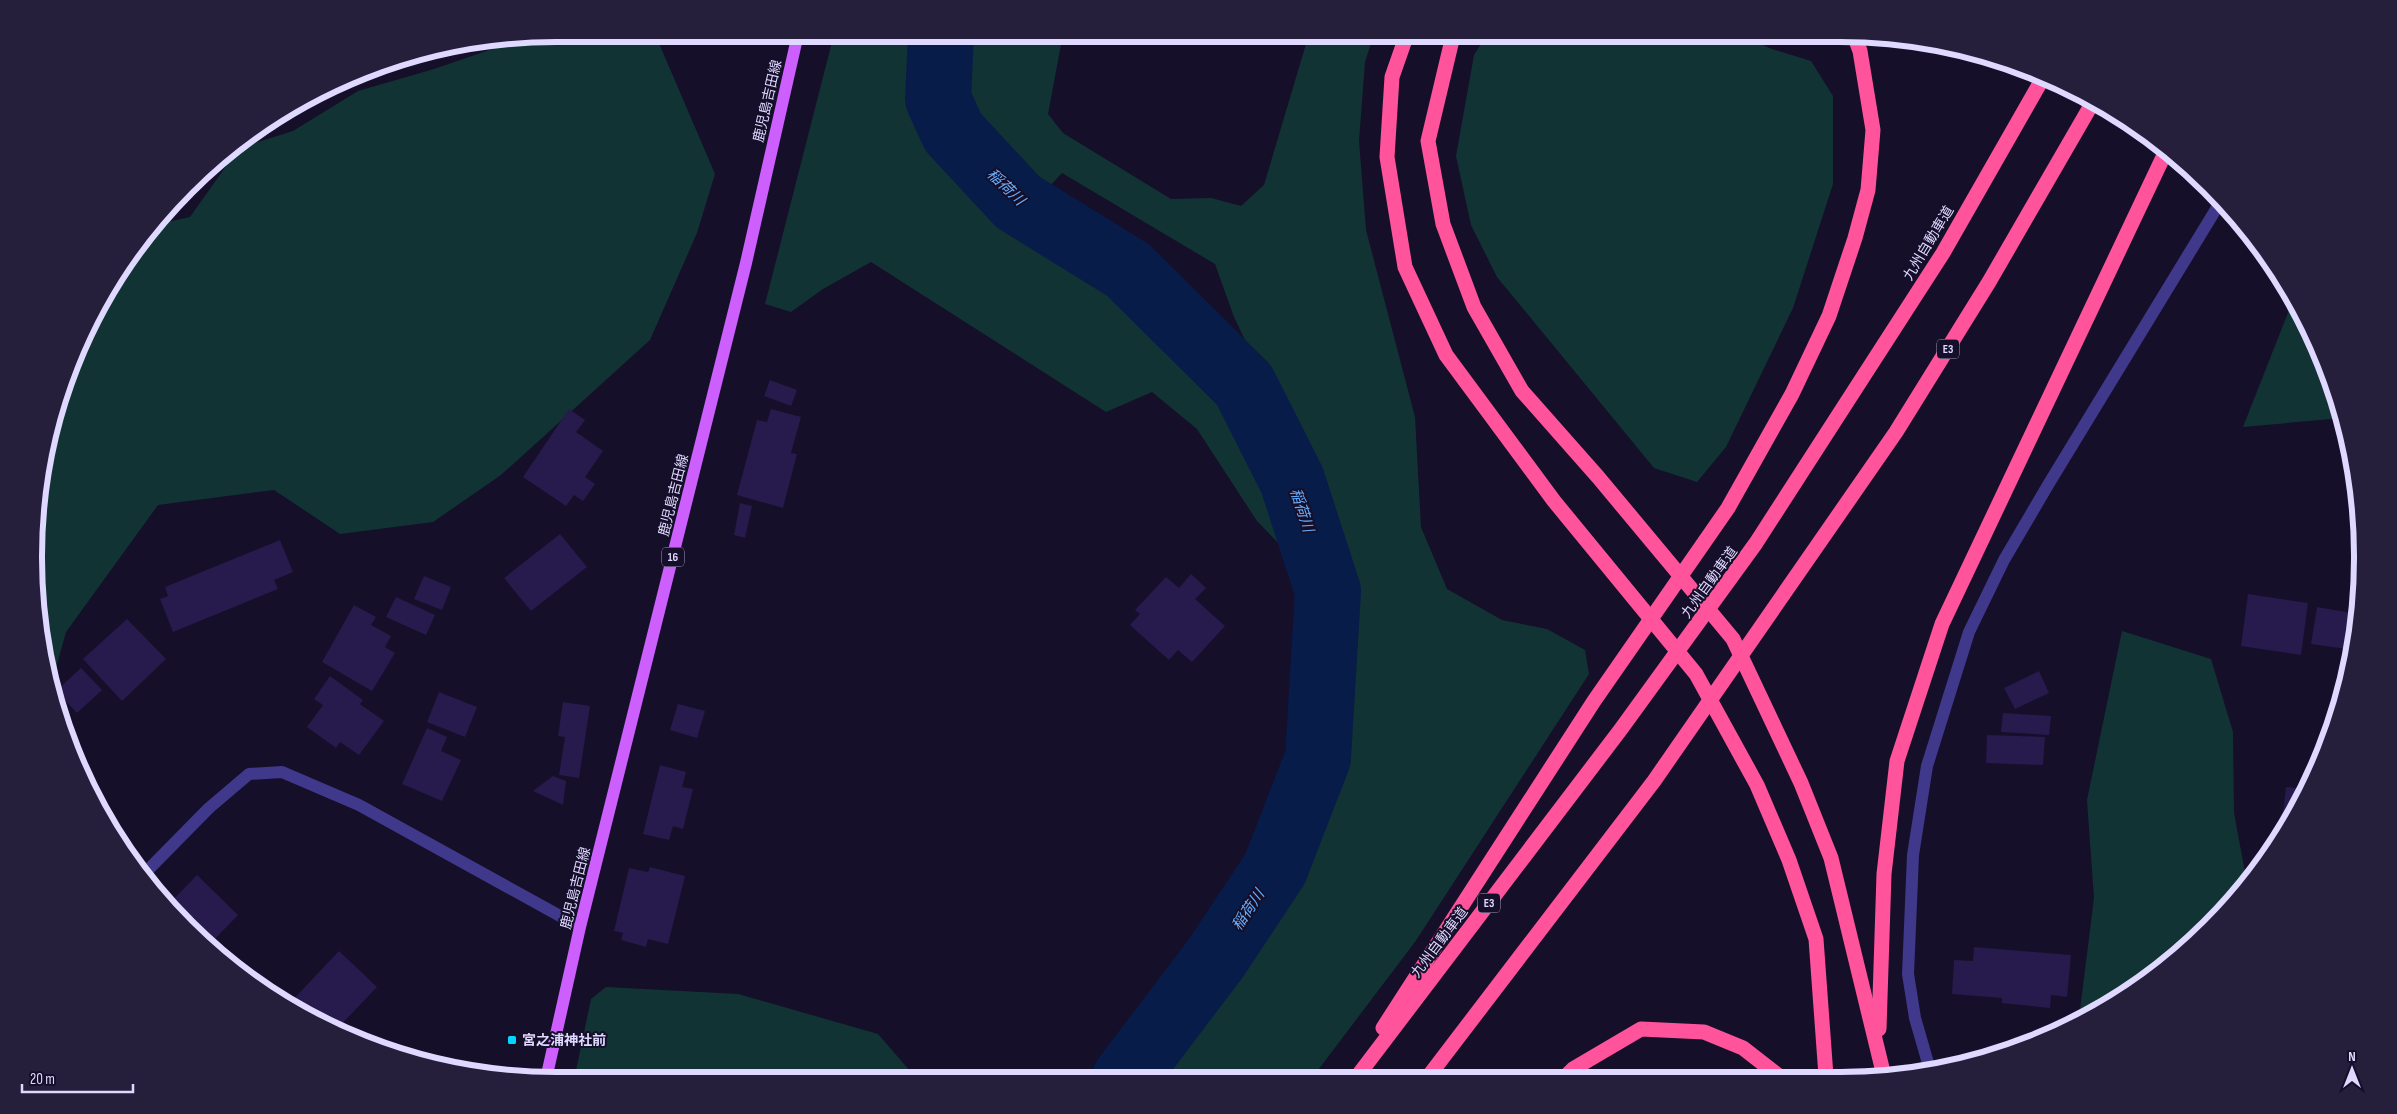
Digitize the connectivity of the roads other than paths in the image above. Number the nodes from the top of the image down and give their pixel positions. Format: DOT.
graph roads {
  1 [pos="796,42"];
  2 [pos="1404,42"];
  3 [pos="1452,42"];
  4 [pos="1857,43"];
  5 [pos="2040,83"];
  6 [pos="2090,107"];
  7 [pos="2163,157"];
  8 [pos="2217,207"];
  9 [pos="149,869"];
  10 [pos="580,928"];
  11 [pos="1878,1048"];
  12 [pos="1928,1064"];
  13 [pos="1883,1069"];
  14 [pos="548,1071"];
  15 [pos="1355,1072"];
  16 [pos="1361,1072"];
  17 [pos="1432,1072"];
  18 [pos="1571,1072"];
  19 [pos="1773,1072"];
  20 [pos="1826,1072"];
  1 -- 10 [label="main road, 鹿児島吉田線 / 16"];
  2 -- 20 [label="highway"];
  3 -- 11 [label="highway"];
  4 -- 15 [label="highway"];
  5 -- 16 [label="highway, 九州自動車道 / E3"];
  6 -- 17 [label="highway, E3"];
  7 -- 11 [label="highway"];
  8 -- 12 [label="street"];
  9 -- 10 [label="street"];
  10 -- 14 [label="main road, 鹿児島吉田線 / 16"];
  11 -- 13 [label="highway"];
  18 -- 19 [label="highway"];
}
